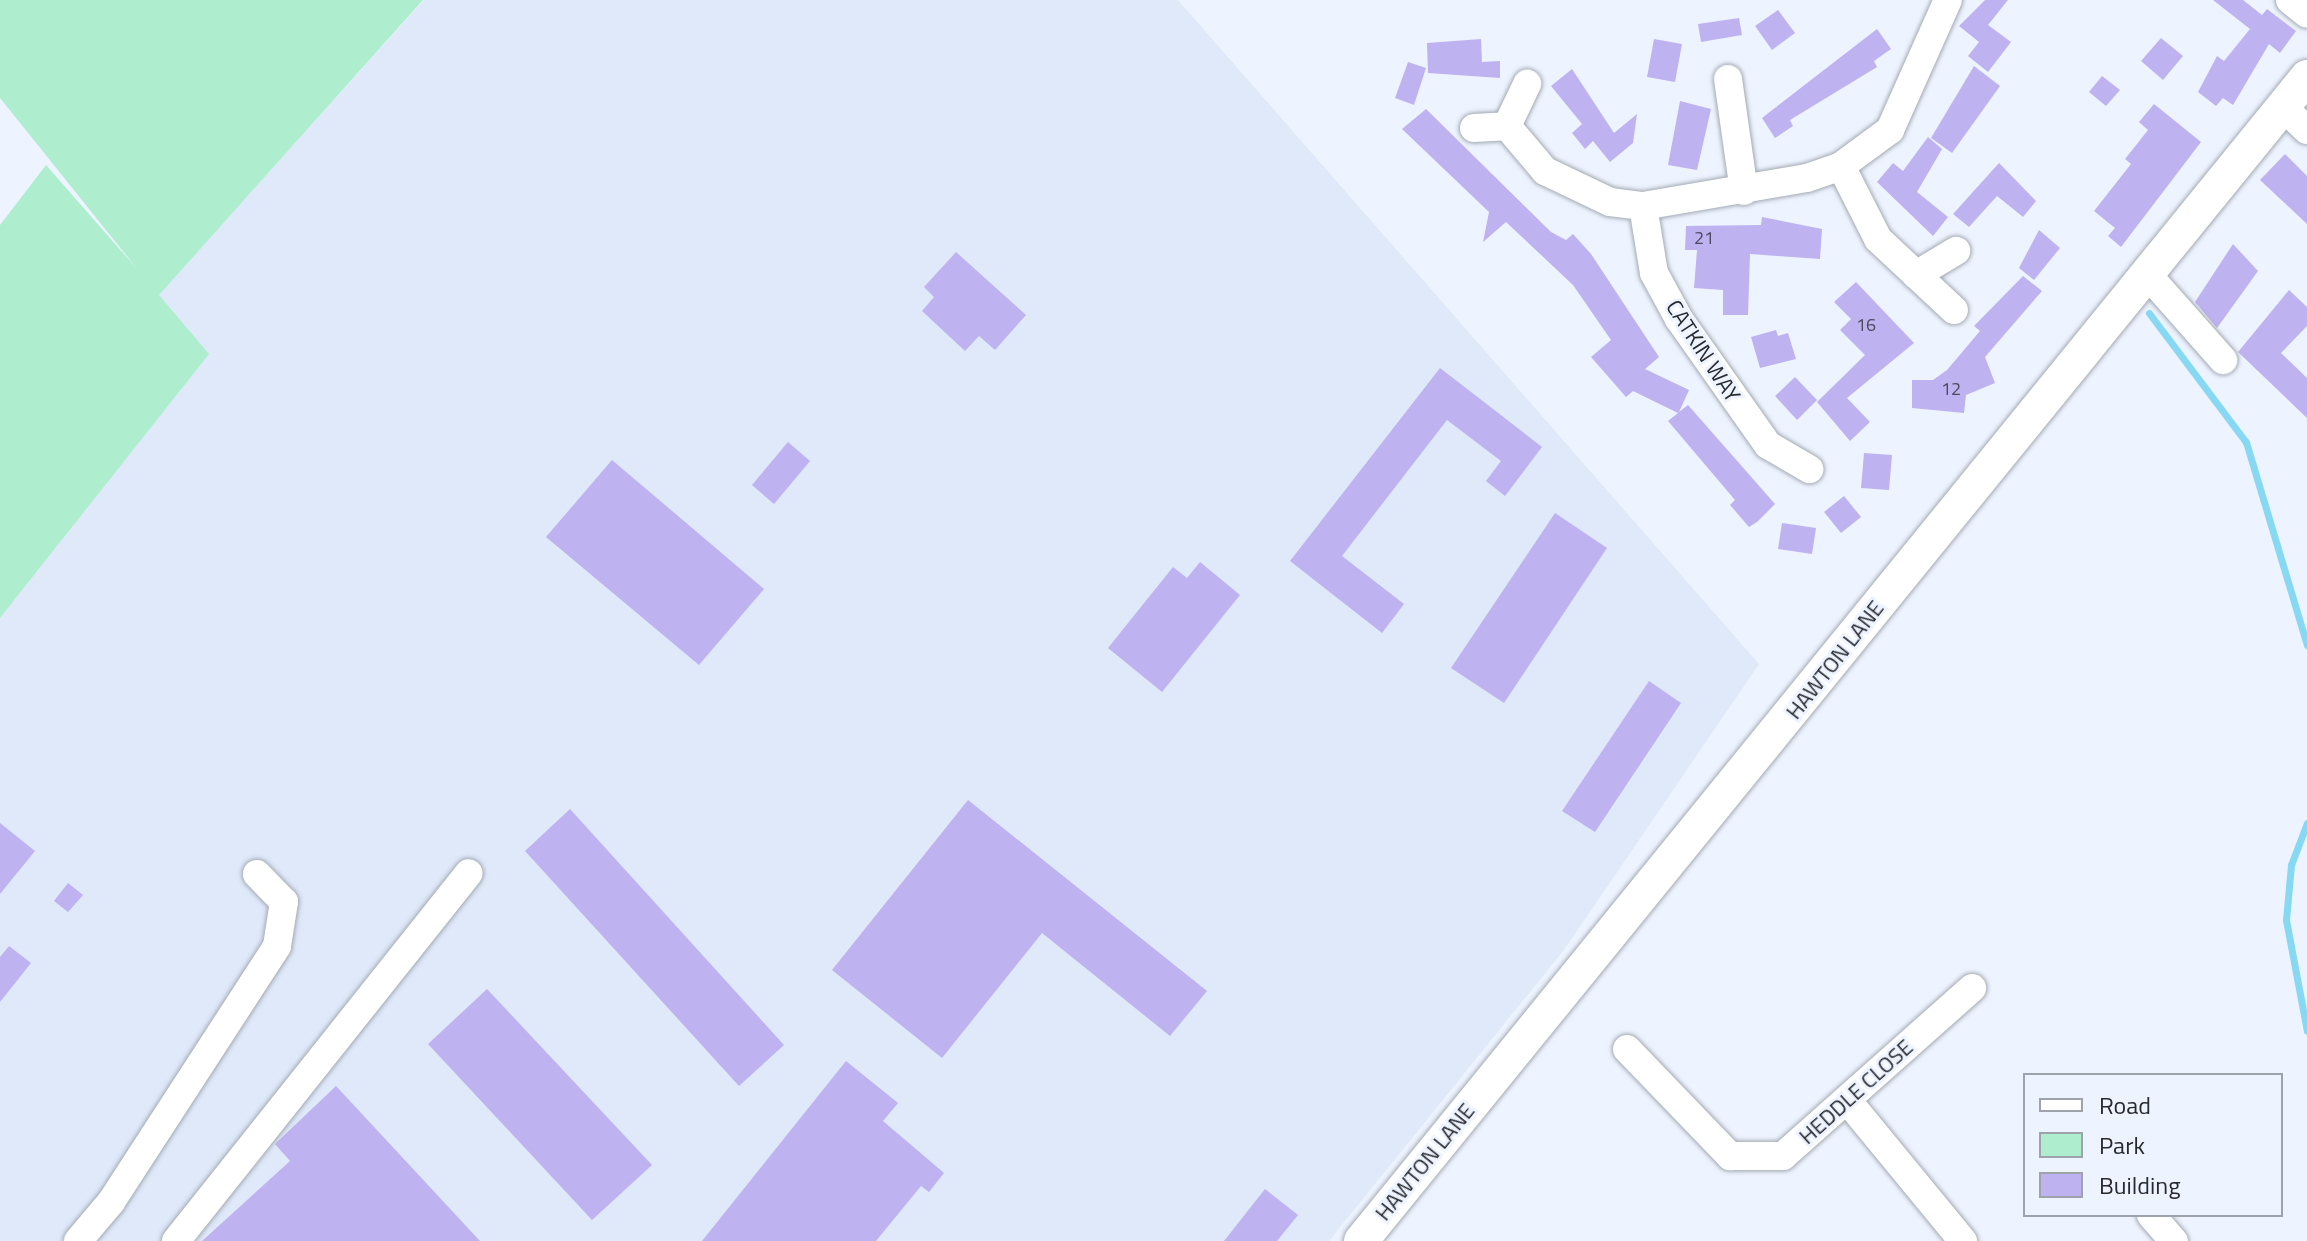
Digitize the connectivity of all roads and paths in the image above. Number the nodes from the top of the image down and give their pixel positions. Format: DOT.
graph roads {
  1 [pos="1948,0"];
  2 [pos="2290,0"];
  3 [pos="2307,14"];
  4 [pos="2307,77"];
  5 [pos="1728,79"];
  6 [pos="1527,84"];
  7 [pos="2295,118"];
  8 [pos="1507,126"];
  9 [pos="1474,128"];
  10 [pos="1841,166"];
  11 [pos="1744,191"];
  12 [pos="1643,206"];
  13 [pos="1956,251"];
  14 [pos="2147,274"];
  15 [pos="1916,275"];
  16 [pos="1954,310"];
  17 [pos="2223,360"];
  18 [pos="1809,469"];
  19 [pos="469,873"];
  20 [pos="257,874"];
  21 [pos="1972,988"];
  22 [pos="1627,1049"];
  23 [pos="1847,1100"];
  24 [pos="2153,1217"];
  25 [pos="78,1241"];
  26 [pos="176,1241"];
  27 [pos="1361,1241"];
  28 [pos="1963,1241"];
  29 [pos="2174,1241"];
  1 -- 10 [label="street"];
  2 -- 3 [label="street"];
  4 -- 7 [label="street, HAWTON LANE"];
  5 -- 11 [label="street"];
  6 -- 8 [label="street"];
  7 -- 14 [label="street, HAWTON LANE"];
  8 -- 9 [label="street"];
  8 -- 12 [label="street"];
  10 -- 11 [label="street"];
  10 -- 15 [label="street"];
  11 -- 12 [label="street"];
  12 -- 18 [label="street, CATKIN WAY"];
  13 -- 15 [label="street"];
  14 -- 17 [label="street"];
  14 -- 27 [label="street, HAWTON LANE"];
  15 -- 16 [label="street"];
  19 -- 26 [label="street"];
  20 -- 25 [label="street"];
  21 -- 23 [label="street, HEDDLE CLOSE"];
  22 -- 23 [label="street, HEDDLE CLOSE"];
  23 -- 28 [label="street"];
  24 -- 29 [label="street"];
}
